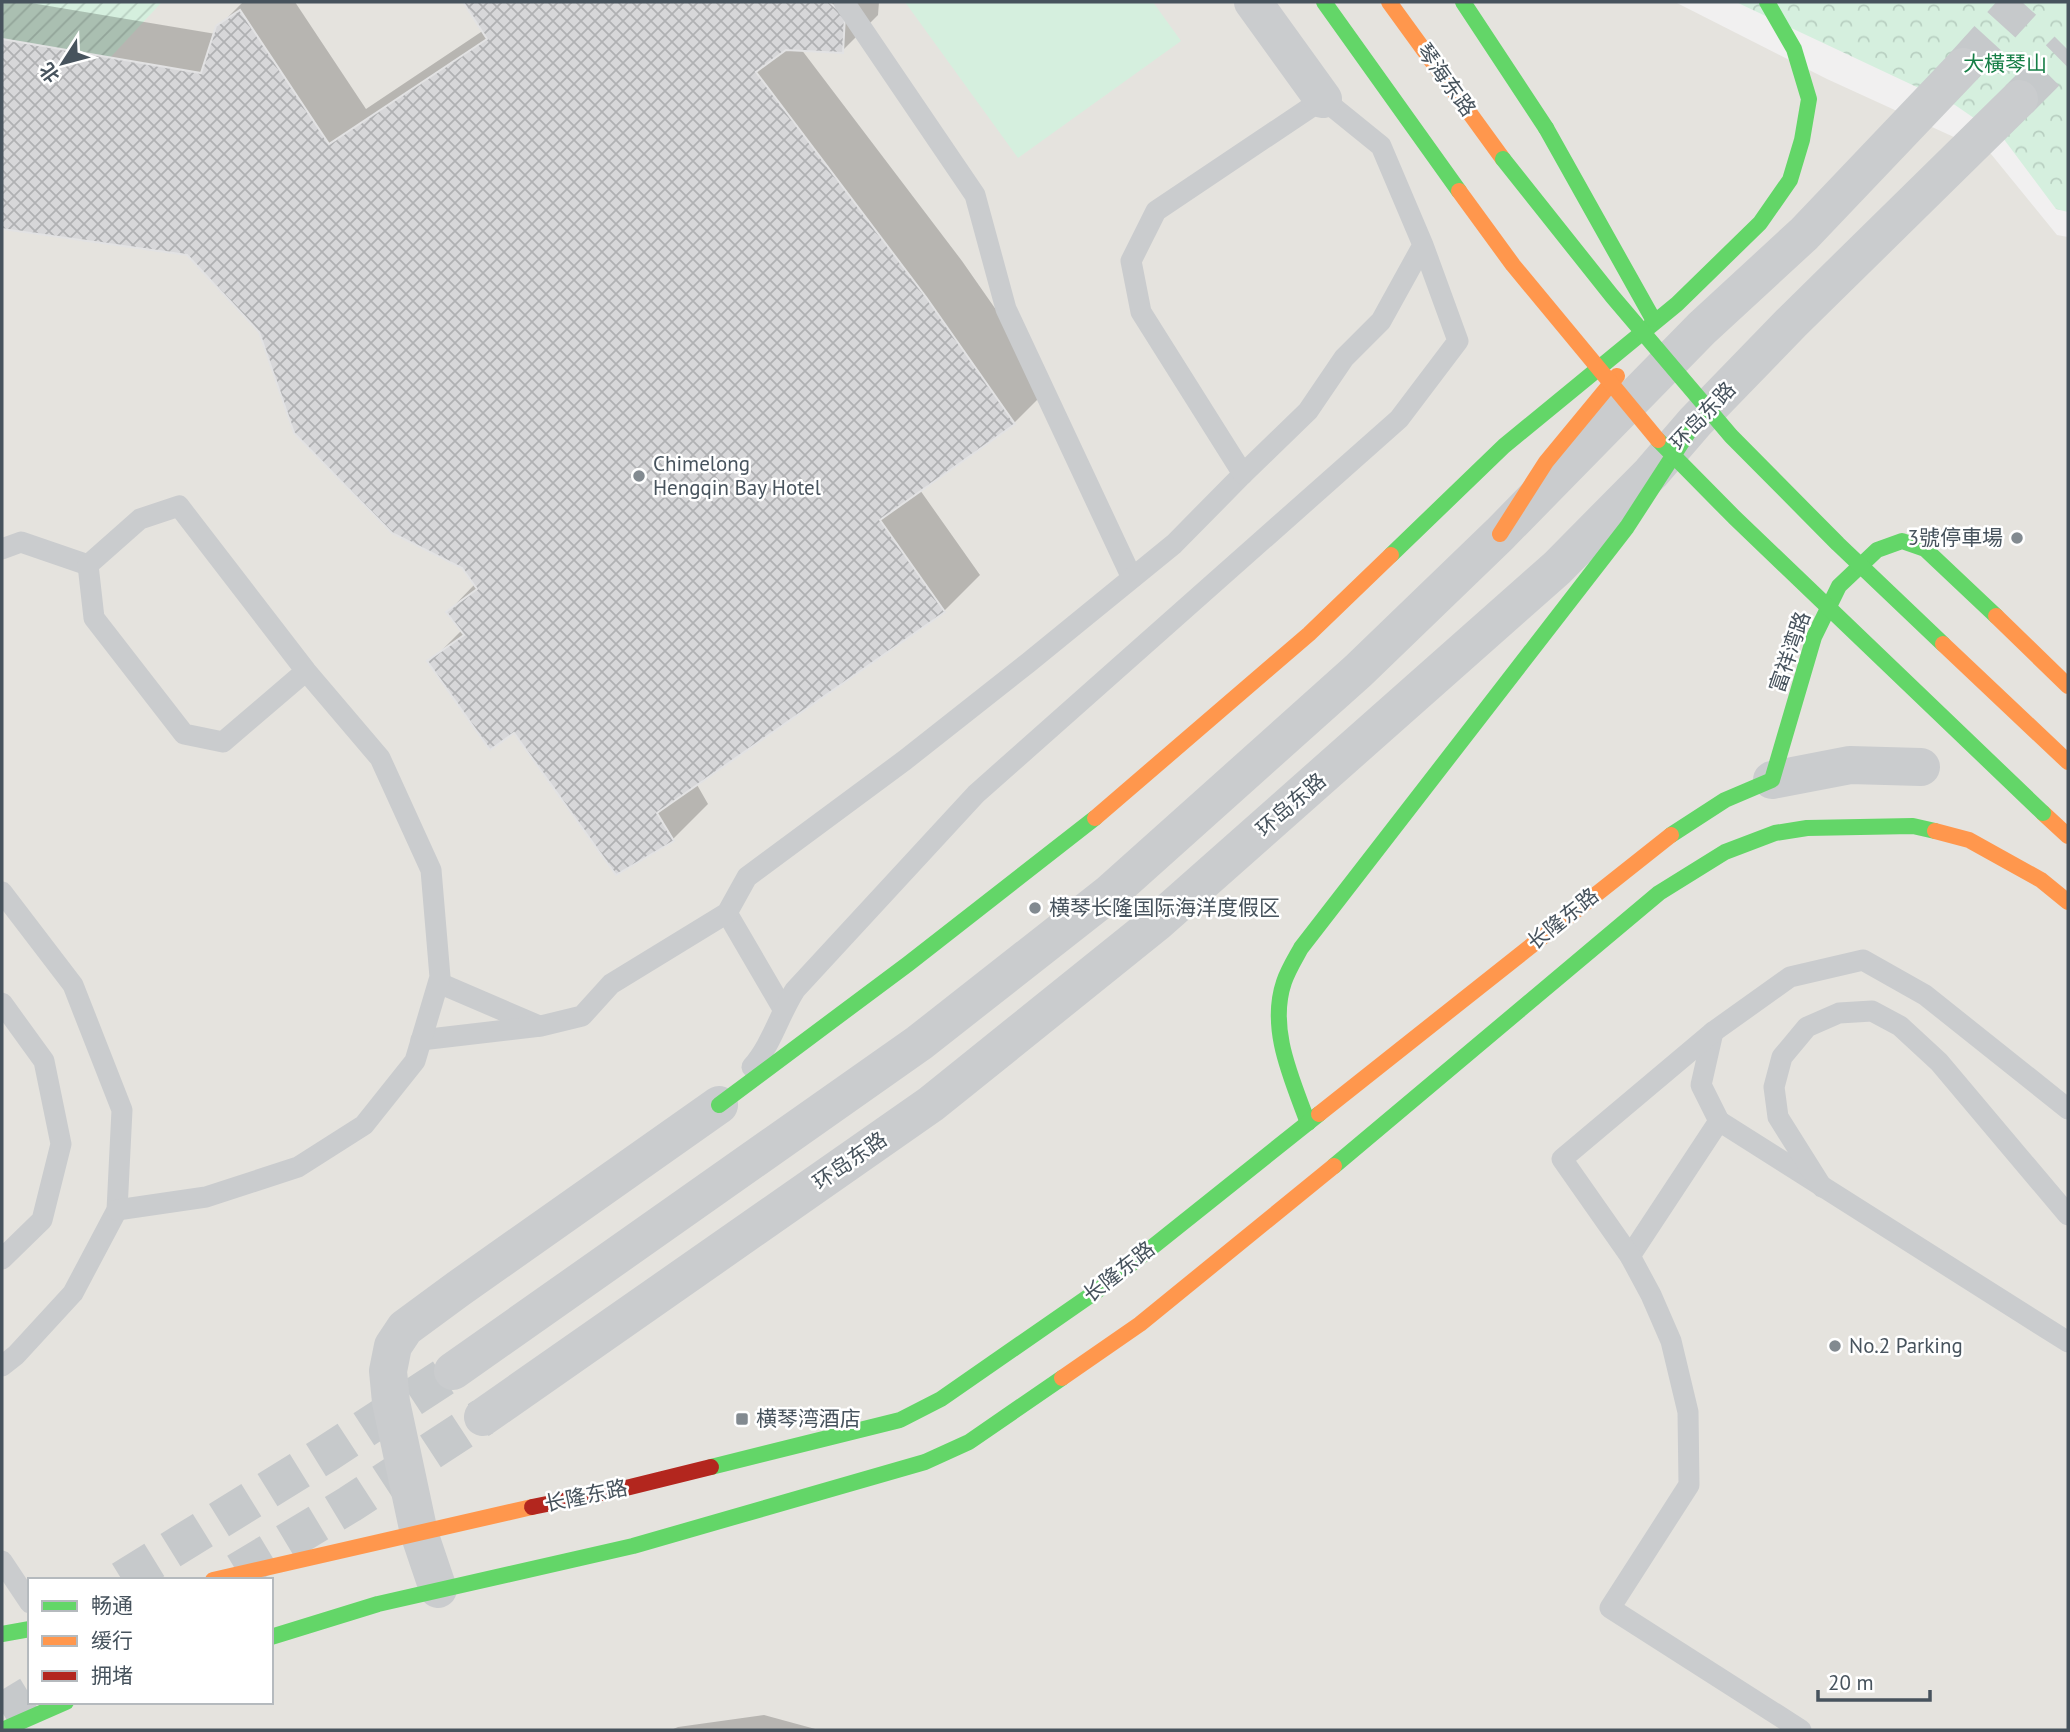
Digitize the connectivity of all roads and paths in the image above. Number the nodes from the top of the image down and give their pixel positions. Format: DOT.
graph roads {
  1 [pos="844,2"];
  2 [pos="1253,2"];
  3 [pos="1324,2"];
  4 [pos="1389,2"];
  5 [pos="1463,2"];
  6 [pos="1767,2"];
  7 [pos="1963,67"];
  8 [pos="2019,99"];
  9 [pos="1323,100"];
  10 [pos="1423,245"];
  11 [pos="1676,304"];
  12 [pos="1693,406"];
  13 [pos="1243,474"];
  14 [pos="1500,534"];
  15 [pos="2,549"];
  16 [pos="88,565"];
  17 [pos="1132,578"];
  18 [pos="306,671"];
  19 [pos="2068,686"];
  20 [pos="2068,762"];
  21 [pos="1922,767"];
  22 [pos="1772,780"];
  23 [pos="2068,836"];
  24 [pos="2,892"];
  25 [pos="2068,902"];
  26 [pos="727,913"];
  27 [pos="439,983"];
  28 [pos="2,1003"];
  29 [pos="783,1009"];
  30 [pos="541,1026"];
  31 [pos="1713,1032"];
  32 [pos="421,1040"];
  33 [pos="719,1105"];
  34 [pos="2068,1110"];
  35 [pos="1719,1121"];
  36 [pos="1308,1123"];
  37 [pos="1822,1187"];
  38 [pos="117,1210"];
  39 [pos="2068,1214"];
  40 [pos="1630,1256"];
  41 [pos="2,1259"];
  42 [pos="2068,1342"];
  43 [pos="2,1366"];
  44 [pos="453,1371"];
  45 [pos="483,1417"];
  46 [pos="419,1533"];
  47 [pos="2,1561"];
  48 [pos="222,1578"];
  49 [pos="438,1589"];
  50 [pos="28,1600"];
  51 [pos="28,1629"];
  52 [pos="2,1634"];
  53 [pos="273,1636"];
  54 [pos="60,1704"];
  55 [pos="5,1721"];
  56 [pos="1801,1730"];
  1 -- 17 [label="lane"];
  2 -- 9 [label="street"];
  3 -- 23 [label="street, bridge"];
  4 -- 12 [label="street, 琴海东路, bridge"];
  5 -- 12 [label="street, bridge"];
  6 -- 11 [label="street"];
  7 -- 14 [label="street"];
  8 -- 12 [label="street, 环岛东路"];
  9 -- 10 [label="lane"];
  9 -- 13 [label="lane"];
  10 -- 13 [label="lane"];
  10 -- 29 [label="lane"];
  11 -- 14 [label="street"];
  11 -- 33 [label="street"];
  12 -- 20 [label="street, bridge"];
  12 -- 36 [label="street"];
  12 -- 45 [label="street, 环岛东路"];
  13 -- 17 [label="lane"];
  14 -- 44 [label="street"];
  15 -- 16 [label="lane"];
  16 -- 18 [label="lane"];
  16 -- 18 [label="lane"];
  17 -- 26 [label="lane"];
  18 -- 27 [label="lane"];
  19 -- 22 [label="street, 富祥湾路"];
  21 -- 22 [label="street, 长隆东路"];
  22 -- 36 [label="street, 长隆东路"];
  24 -- 38 [label="lane"];
  25 -- 49 [label="street, 长隆东路"];
  26 -- 29 [label="lane"];
  26 -- 30 [label="lane"];
  27 -- 30 [label="lane"];
  27 -- 32 [label="lane"];
  28 -- 41 [label="lane"];
  29 -- 33 [label="lane"];
  30 -- 32 [label="lane"];
  31 -- 34 [label="lane"];
  31 -- 35 [label="lane"];
  31 -- 40 [label="lane"];
  32 -- 38 [label="lane"];
  33 -- 46 [label="street"];
  35 -- 37 [label="lane"];
  35 -- 40 [label="lane"];
  36 -- 46 [label="street, 长隆东路"];
  37 -- 39 [label="lane"];
  37 -- 42 [label="lane"];
  38 -- 43 [label="lane"];
  40 -- 56 [label="lane"];
  46 -- 48 [label="street, 长隆东路"];
  46 -- 49 [label="street"];
  47 -- 50 [label="lane"];
  49 -- 53 [label="street, 长隆东路"];
  51 -- 52 [label="street"];
  54 -- 55 [label="street"];
}
